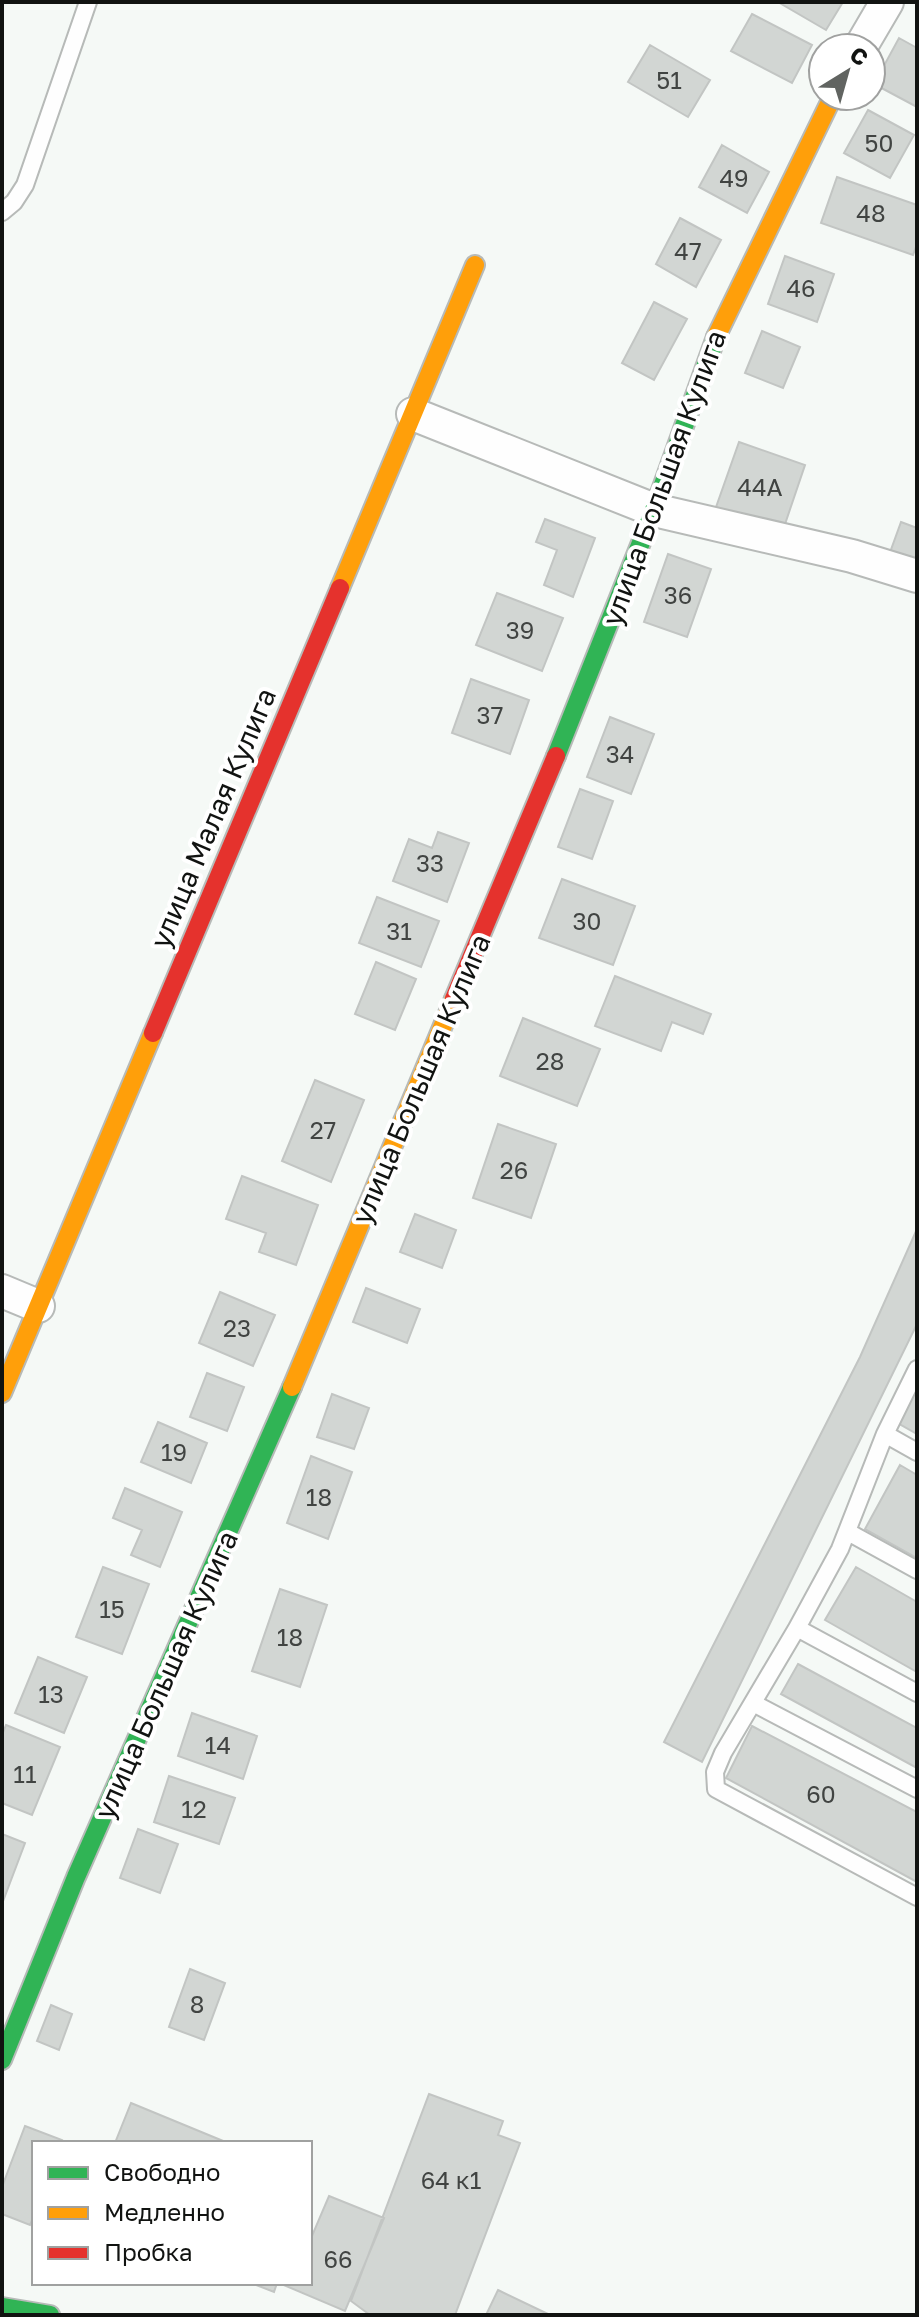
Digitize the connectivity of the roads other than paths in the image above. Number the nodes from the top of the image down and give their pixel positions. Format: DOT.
graph roads {
  1 [pos="88,2"];
  2 [pos="887,2"];
  3 [pos="869,32"];
  4 [pos="825,112"];
  5 [pos="2,212"];
  6 [pos="475,265"];
  7 [pos="413,414"];
  8 [pos="654,510"];
  9 [pos="917,576"];
  10 [pos="2,1291"];
  11 [pos="38,1306"];
  12 [pos="917,1369"];
  13 [pos="2,1393"];
  14 [pos="885,1434"];
  15 [pos="917,1452"];
  16 [pos="848,1532"];
  17 [pos="917,1570"];
  18 [pos="797,1628"];
  19 [pos="917,1693"];
  20 [pos="753,1703"];
  21 [pos="917,1789"];
  22 [pos="917,1897"];
  23 [pos="2,2060"];
  24 [pos="2,2307"];
  25 [pos="50,2315"];
  1 -- 5 [label="lane"];
  2 -- 3 [label="street"];
  4 -- 8 [label="street, улица Большая Кулига"];
  6 -- 7 [label="street, улица Малая Кулига"];
  7 -- 8 [label="street"];
  7 -- 11 [label="street, улица Малая Кулига"];
  8 -- 9 [label="street"];
  8 -- 23 [label="street, улица Большая Кулига"];
  10 -- 11 [label="street"];
  11 -- 13 [label="street, улица Малая Кулига"];
  12 -- 14 [label="lane"];
  14 -- 15 [label="lane"];
  14 -- 16 [label="lane"];
  16 -- 17 [label="lane"];
  16 -- 18 [label="lane"];
  18 -- 19 [label="lane"];
  18 -- 20 [label="lane"];
  20 -- 21 [label="lane"];
  20 -- 22 [label="lane"];
  24 -- 25 [label="street"];
}
